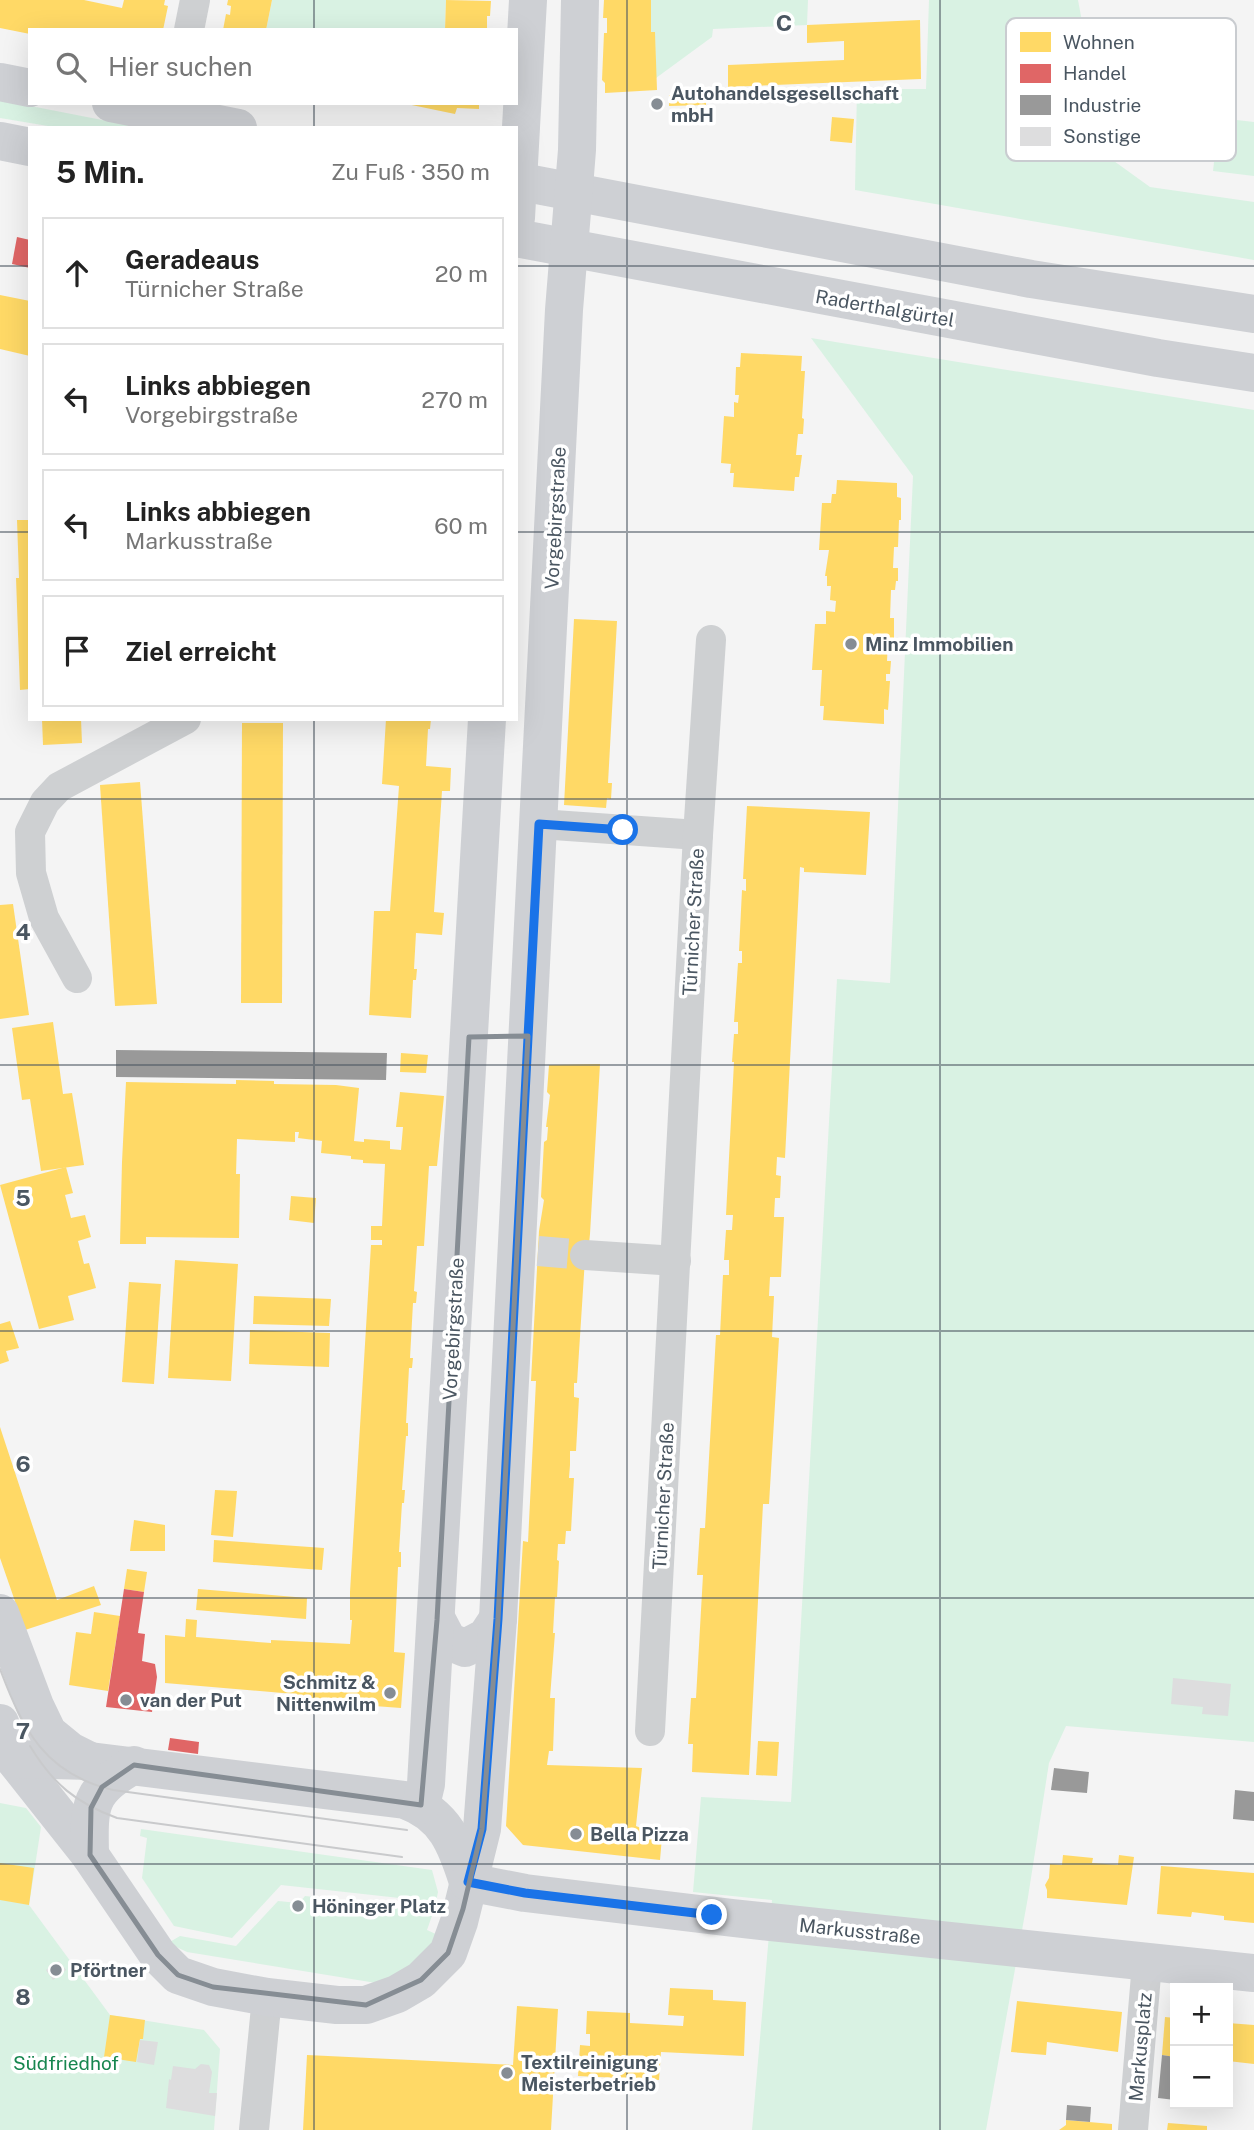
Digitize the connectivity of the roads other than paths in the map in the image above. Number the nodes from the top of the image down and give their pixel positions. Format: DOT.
graph roads {
  1 [pos="195,0"];
  2 [pos="528,0"];
  3 [pos="580,0"];
  4 [pos="189,28"];
  5 [pos="0,82"];
  6 [pos="28,88"];
  7 [pos="132,105"];
  8 [pos="175,109"];
  9 [pos="231,126"];
  10 [pos="0,141"];
  11 [pos="28,147"];
  12 [pos="518,175"];
  13 [pos="573,192"];
  14 [pos="518,193"];
  15 [pos="518,238"];
  16 [pos="568,248"];
  17 [pos="1190,305"];
  18 [pos="1254,314"];
  19 [pos="1158,358"];
  20 [pos="1254,373"];
  21 [pos="711,640"];
  22 [pos="182,721"];
  23 [pos="487,721"];
  24 [pos="539,824"];
  25 [pos="698,835"];
  26 [pos="77,978"];
  27 [pos="527,1036"];
  28 [pos="468,1037"];
  29 [pos="585,1255"];
  30 [pos="676,1261"];
  31 [pos="0,1613"];
  32 [pos="498,1619"];
  33 [pos="437,1620"];
  34 [pos="0,1723"];
  35 [pos="650,1731"];
  36 [pos="7,1759"];
  37 [pos="90,1761"];
  38 [pos="134,1765"];
  39 [pos="421,1805"];
  40 [pos="90,1855"];
  41 [pos="468,1882"];
  42 [pos="1147,1963"];
  43 [pos="1254,1973"];
  44 [pos="267,1997"];
  45 [pos="254,2130"];
  46 [pos="1133,2130"];
  1 -- 4 [label="street"];
  2 -- 12 [label="street"];
  3 -- 13 [label="street, Vorgebirgstraße"];
  5 -- 6 [label="street"];
  7 -- 8 [label="street"];
  8 -- 9 [label="street"];
  10 -- 11 [label="street"];
  13 -- 14 [label="street"];
  13 -- 16 [label="street, Vorgebirgstraße"];
  13 -- 17 [label="street"];
  15 -- 16 [label="street, Raderthalgürtel"];
  16 -- 19 [label="street, Raderthalgürtel"];
  16 -- 24 [label="street, Vorgebirgstraße"];
  17 -- 18 [label="street"];
  17 -- 19 [label="street"];
  19 -- 20 [label="street, Raderthalgürtel"];
  21 -- 25 [label="street, Türnicher Straße"];
  22 -- 26 [label="street"];
  23 -- 28 [label="street, Vorgebirgstraße"];
  24 -- 25 [label="street, Türnicher Straße"];
  24 -- 27 [label="street, Vorgebirgstraße"];
  25 -- 30 [label="street, Türnicher Straße"];
  27 -- 28 [label="street"];
  27 -- 32 [label="street, Vorgebirgstraße"];
  28 -- 33 [label="street, Vorgebirgstraße"];
  29 -- 30 [label="street"];
  30 -- 35 [label="street, Türnicher Straße"];
  31 -- 37 [label="street"];
  32 -- 33 [label="street"];
  32 -- 41 [label="street, Vorgebirgstraße"];
  33 -- 39 [label="street, Vorgebirgstraße"];
  34 -- 36 [label="street"];
  36 -- 37 [label="street"];
  36 -- 40 [label="street"];
  37 -- 38 [label="street"];
  38 -- 39 [label="street"];
  38 -- 40 [label="street"];
  39 -- 41 [label="street"];
  40 -- 44 [label="street"];
  41 -- 42 [label="street, Markusstraße"];
  41 -- 44 [label="street"];
  42 -- 43 [label="street, Markusstraße"];
  42 -- 46 [label="street, Markusplatz"];
  44 -- 45 [label="street"];
}
